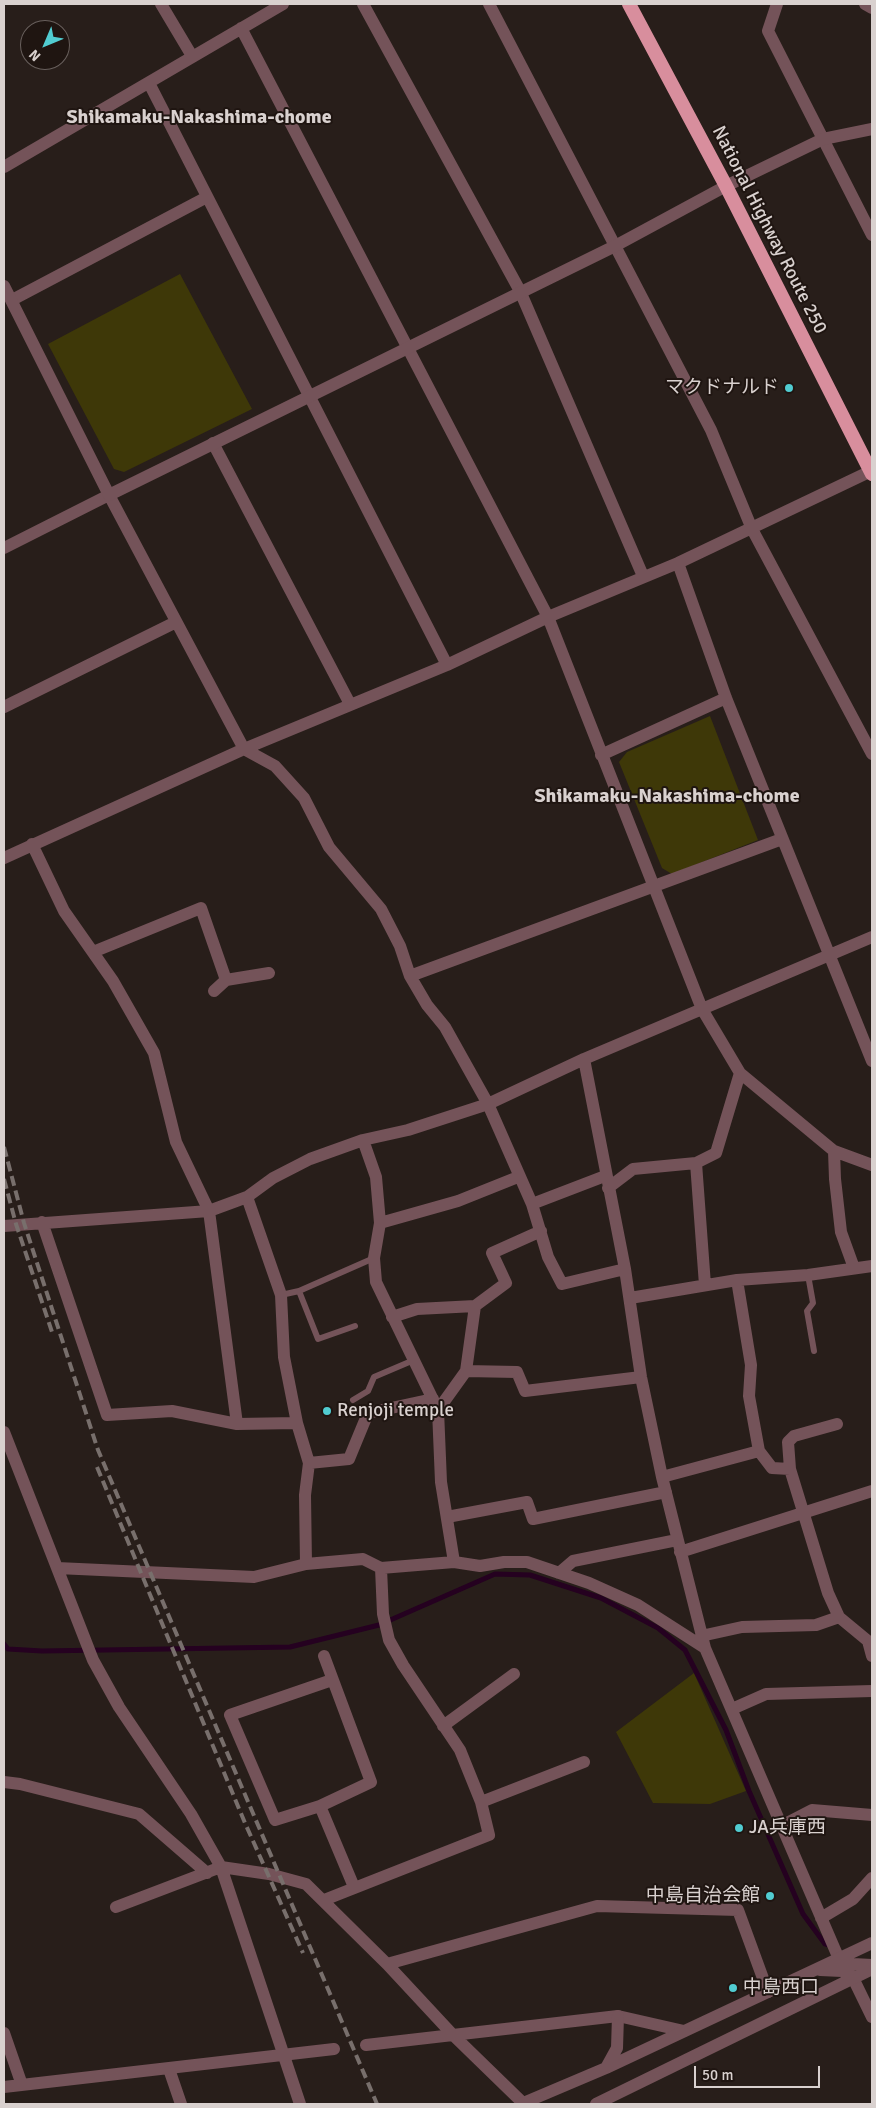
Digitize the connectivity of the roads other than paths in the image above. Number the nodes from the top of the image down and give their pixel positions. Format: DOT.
graph roads {
  1 [pos="161,4"];
  2 [pos="284,4"];
  3 [pos="363,4"];
  4 [pos="489,4"];
  5 [pos="629,4"];
  6 [pos="777,4"];
  7 [pos="865,4"];
  8 [pos="872,8"];
  9 [pos="241,28"];
  10 [pos="192,56"];
  11 [pos="149,83"];
  12 [pos="872,129"];
  13 [pos="823,139"];
  14 [pos="4,167"];
  15 [pos="726,186"];
  16 [pos="207,197"];
  17 [pos="872,235"];
  18 [pos="615,246"];
  19 [pos="4,286"];
  20 [pos="520,291"];
  21 [pos="12,300"];
  22 [pos="408,347"];
  23 [pos="309,396"];
  24 [pos="213,444"];
  25 [pos="872,473"];
  26 [pos="110,495"];
  27 [pos="752,529"];
  28 [pos="5,543"];
  29 [pos="678,563"];
  30 [pos="643,576"];
  31 [pos="548,617"];
  32 [pos="176,622"];
  33 [pos="447,665"];
  34 [pos="726,698"];
  35 [pos="350,704"];
  36 [pos="4,707"];
  37 [pos="244,749"];
  38 [pos="601,754"];
  39 [pos="872,754"];
  40 [pos="782,839"];
  41 [pos="32,844"];
  42 [pos="4,858"];
  43 [pos="654,887"];
  44 [pos="872,936"];
  45 [pos="93,952"];
  46 [pos="830,956"];
  47 [pos="269,973"];
  48 [pos="410,976"];
  49 [pos="226,980"];
  50 [pos="214,991"];
  51 [pos="702,1009"];
  52 [pos="584,1059"];
  53 [pos="872,1061"];
  54 [pos="740,1073"];
  55 [pos="488,1104"];
  56 [pos="362,1140"];
  57 [pos="834,1151"];
  58 [pos="696,1164"];
  59 [pos="872,1164"];
  60 [pos="518,1177"];
  61 [pos="606,1182"];
  62 [pos="247,1197"];
  63 [pos="532,1204"];
  64 [pos="209,1211"];
  65 [pos="42,1222"];
  66 [pos="380,1223"];
  67 [pos="4,1226"];
  68 [pos="540,1232"];
  69 [pos="374,1258"];
  70 [pos="872,1266"];
  71 [pos="854,1268"];
  72 [pos="625,1269"];
  73 [pos="808,1276"];
  74 [pos="737,1280"];
  75 [pos="706,1285"];
  76 [pos="299,1291"];
  77 [pos="281,1295"];
  78 [pos="630,1298"];
  79 [pos="475,1306"];
  80 [pos="392,1316"];
  81 [pos="354,1326"];
  82 [pos="814,1351"];
  83 [pos="415,1360"];
  84 [pos="466,1371"];
  85 [pos="641,1377"];
  86 [pos="353,1400"];
  87 [pos="436,1405"];
  88 [pos="297,1423"];
  89 [pos="237,1424"];
  90 [pos="837,1424"];
  91 [pos="4,1432"];
  92 [pos="759,1450"];
  93 [pos="9,1456"];
  94 [pos="309,1463"];
  95 [pos="790,1469"];
  96 [pos="662,1476"];
  97 [pos="872,1491"];
  98 [pos="666,1492"];
  99 [pos="803,1513"];
  100 [pos="446,1517"];
  101 [pos="679,1546"];
  102 [pos="454,1562"];
  103 [pos="306,1564"];
  104 [pos="58,1568"];
  105 [pos="381,1568"];
  106 [pos="559,1573"];
  107 [pos="840,1617"];
  108 [pos="703,1642"];
  109 [pos="324,1656"];
  110 [pos="872,1656"];
  111 [pos="514,1674"];
  112 [pos="332,1680"];
  113 [pos="872,1691"];
  114 [pos="732,1709"];
  115 [pos="443,1726"];
  116 [pos="584,1762"];
  117 [pos="4,1782"];
  118 [pos="481,1802"];
  119 [pos="320,1806"];
  120 [pos="872,1815"];
  121 [pos="781,1826"];
  122 [pos="220,1868"];
  123 [pos="207,1872"];
  124 [pos="872,1878"];
  125 [pos="354,1887"];
  126 [pos="324,1900"];
  127 [pos="116,1907"];
  128 [pos="821,1918"];
  129 [pos="872,1943"];
  130 [pos="839,1959"];
  131 [pos="387,1964"];
  132 [pos="872,1967"];
  133 [pos="814,1971"];
  134 [pos="853,1978"];
  135 [pos="768,1992"];
  136 [pos="618,2016"];
  137 [pos="872,2017"];
  138 [pos="684,2031"];
  139 [pos="4,2033"];
  140 [pos="453,2036"];
  141 [pos="366,2046"];
  142 [pos="334,2050"];
  143 [pos="284,2056"];
  144 [pos="606,2068"];
  145 [pos="169,2069"];
  146 [pos="22,2085"];
  147 [pos="4,2086"];
  148 [pos="181,2104"];
  149 [pos="300,2104"];
  150 [pos="523,2104"];
  151 [pos="596,2104"];
  1 -- 10 [label="street"];
  2 -- 9 [label="street"];
  3 -- 20 [label="street"];
  4 -- 18 [label="street"];
  5 -- 15 [label="highway, National Highway Route 250"];
  6 -- 13 [label="street"];
  7 -- 8 [label="street"];
  9 -- 10 [label="street"];
  9 -- 22 [label="street"];
  10 -- 11 [label="street"];
  11 -- 14 [label="street"];
  11 -- 16 [label="street"];
  12 -- 13 [label="street"];
  13 -- 15 [label="street"];
  13 -- 17 [label="street"];
  15 -- 18 [label="street"];
  15 -- 25 [label="highway, National Highway Route 250"];
  16 -- 21 [label="street"];
  16 -- 23 [label="street"];
  18 -- 20 [label="street"];
  18 -- 27 [label="street"];
  19 -- 21 [label="street"];
  20 -- 22 [label="street"];
  20 -- 30 [label="street"];
  21 -- 26 [label="street"];
  22 -- 23 [label="street"];
  22 -- 31 [label="street"];
  23 -- 24 [label="street"];
  23 -- 33 [label="street"];
  24 -- 26 [label="street"];
  24 -- 35 [label="street"];
  25 -- 27 [label="street"];
  26 -- 28 [label="street"];
  26 -- 32 [label="street"];
  27 -- 29 [label="street"];
  27 -- 39 [label="street"];
  29 -- 30 [label="street"];
  29 -- 34 [label="street"];
  30 -- 31 [label="street"];
  31 -- 33 [label="street"];
  31 -- 38 [label="street"];
  32 -- 36 [label="street"];
  32 -- 37 [label="street"];
  33 -- 35 [label="street"];
  34 -- 38 [label="street"];
  34 -- 40 [label="street"];
  35 -- 37 [label="street"];
  37 -- 41 [label="street"];
  37 -- 48 [label="street"];
  38 -- 43 [label="street"];
  40 -- 43 [label="street"];
  40 -- 46 [label="street"];
  41 -- 42 [label="street"];
  41 -- 45 [label="street"];
  43 -- 48 [label="street"];
  43 -- 51 [label="street"];
  44 -- 46 [label="street"];
  45 -- 49 [label="street"];
  45 -- 64 [label="street"];
  46 -- 51 [label="street"];
  46 -- 53 [label="street"];
  47 -- 49 [label="street"];
  48 -- 55 [label="street"];
  49 -- 50 [label="street"];
  51 -- 52 [label="street"];
  51 -- 54 [label="street"];
  52 -- 55 [label="street"];
  52 -- 61 [label="street"];
  54 -- 57 [label="street"];
  54 -- 58 [label="street"];
  55 -- 56 [label="street"];
  55 -- 60 [label="street"];
  56 -- 62 [label="street"];
  56 -- 66 [label="street"];
  57 -- 59 [label="street"];
  57 -- 71 [label="street"];
  58 -- 61 [label="street"];
  58 -- 75 [label="street"];
  60 -- 63 [label="street"];
  60 -- 66 [label="street"];
  61 -- 63 [label="street"];
  61 -- 72 [label="street"];
  62 -- 64 [label="street"];
  62 -- 77 [label="street"];
  63 -- 68 [label="street"];
  64 -- 65 [label="street"];
  64 -- 89 [label="street"];
  65 -- 67 [label="street"];
  65 -- 89 [label="street"];
  66 -- 69 [label="street"];
  68 -- 72 [label="street"];
  68 -- 79 [label="street"];
  69 -- 76 [label="lane"];
  69 -- 80 [label="street"];
  70 -- 71 [label="street"];
  71 -- 73 [label="street"];
  72 -- 78 [label="street"];
  73 -- 74 [label="street"];
  73 -- 82 [label="lane"];
  74 -- 75 [label="street"];
  74 -- 92 [label="street"];
  75 -- 78 [label="street"];
  76 -- 77 [label="lane"];
  76 -- 81 [label="lane"];
  77 -- 88 [label="street"];
  78 -- 85 [label="street"];
  79 -- 80 [label="street"];
  79 -- 84 [label="street"];
  80 -- 83 [label="street"];
  83 -- 86 [label="lane"];
  83 -- 87 [label="street"];
  84 -- 85 [label="street"];
  84 -- 87 [label="street"];
  85 -- 96 [label="street"];
  87 -- 94 [label="street"];
  87 -- 100 [label="street"];
  88 -- 89 [label="street"];
  88 -- 94 [label="street"];
  90 -- 95 [label="street"];
  91 -- 93 [label="street"];
  92 -- 95 [label="street"];
  92 -- 96 [label="street"];
  93 -- 104 [label="street"];
  94 -- 103 [label="street"];
  95 -- 99 [label="street"];
  96 -- 98 [label="street"];
  97 -- 99 [label="street"];
  98 -- 100 [label="street"];
  98 -- 101 [label="street"];
  99 -- 101 [label="street"];
  99 -- 107 [label="street"];
  100 -- 102 [label="street"];
  101 -- 106 [label="street"];
  101 -- 108 [label="street"];
  102 -- 105 [label="street"];
  102 -- 106 [label="street"];
  103 -- 104 [label="street"];
  103 -- 105 [label="street"];
  104 -- 122 [label="street"];
  105 -- 115 [label="street"];
  106 -- 108 [label="street"];
  107 -- 108 [label="street"];
  107 -- 110 [label="street"];
  108 -- 114 [label="street"];
  109 -- 112 [label="street"];
  111 -- 115 [label="street"];
  112 -- 119 [label="street"];
  112 -- 119 [label="street"];
  113 -- 114 [label="street"];
  114 -- 121 [label="street"];
  115 -- 118 [label="street"];
  116 -- 118 [label="street"];
  117 -- 123 [label="street"];
  118 -- 125 [label="street"];
  119 -- 125 [label="street"];
  120 -- 121 [label="street"];
  121 -- 128 [label="street"];
  122 -- 123 [label="street"];
  122 -- 126 [label="street"];
  122 -- 143 [label="street"];
  123 -- 127 [label="street"];
  124 -- 128 [label="street"];
  125 -- 126 [label="street"];
  126 -- 131 [label="street"];
  128 -- 130 [label="street"];
  129 -- 130 [label="street"];
  130 -- 132 [label="street"];
  130 -- 133 [label="street"];
  130 -- 134 [label="street"];
  131 -- 135 [label="street"];
  131 -- 140 [label="street"];
  132 -- 134 [label="street"];
  133 -- 134 [label="street"];
  133 -- 135 [label="street"];
  134 -- 137 [label="street"];
  134 -- 151 [label="street"];
  135 -- 138 [label="street"];
  136 -- 138 [label="street"];
  136 -- 140 [label="street"];
  136 -- 144 [label="street"];
  138 -- 144 [label="street"];
  139 -- 146 [label="street"];
  140 -- 141 [label="street"];
  140 -- 150 [label="street"];
  142 -- 143 [label="street"];
  143 -- 145 [label="street"];
  143 -- 149 [label="street"];
  144 -- 150 [label="street"];
  145 -- 146 [label="street"];
  145 -- 148 [label="street"];
  146 -- 147 [label="street"];
}
